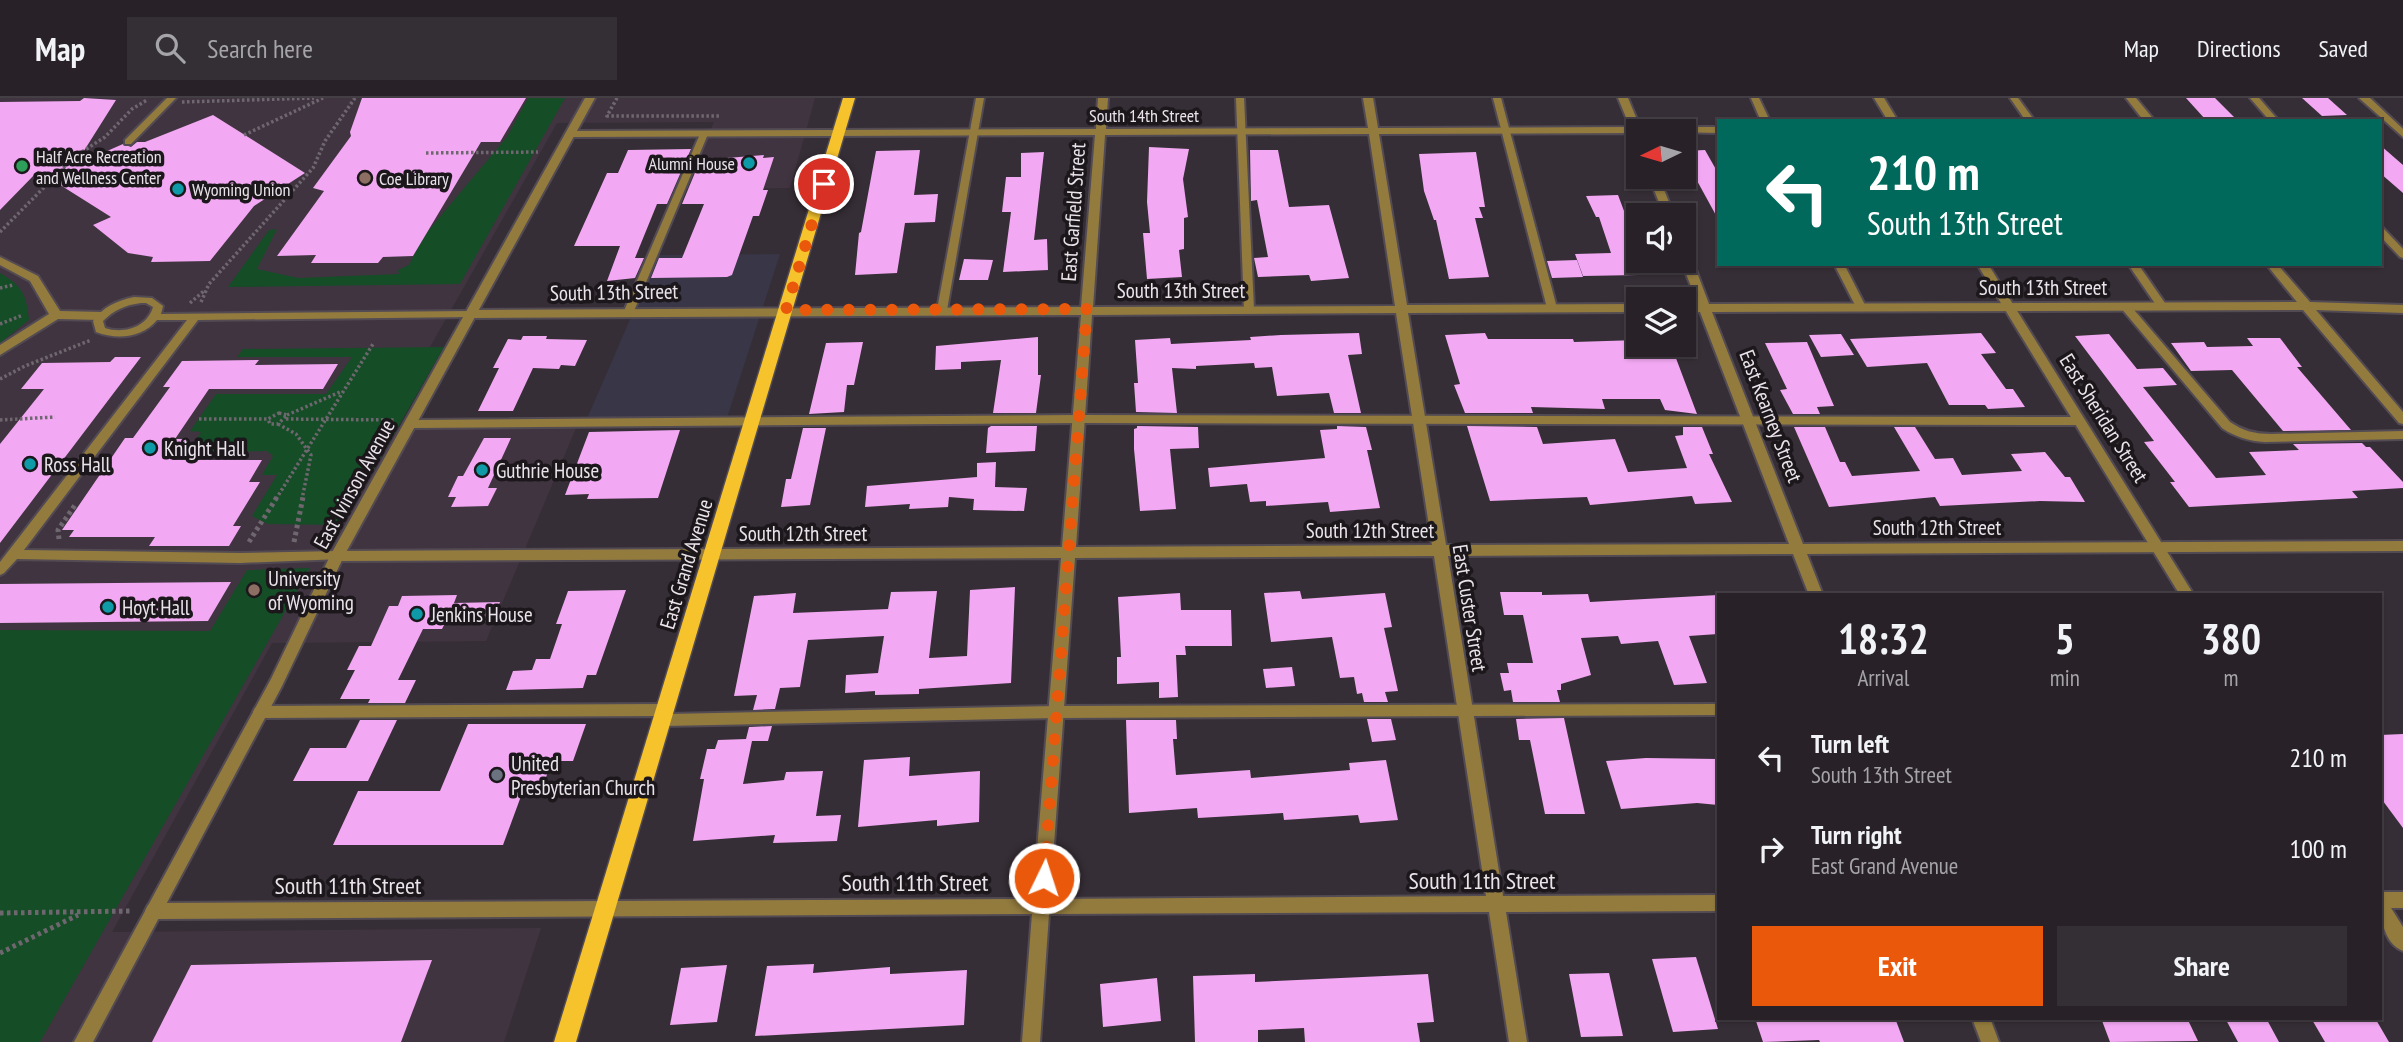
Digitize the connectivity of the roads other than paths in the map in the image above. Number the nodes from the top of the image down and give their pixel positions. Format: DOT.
graph roads {
  1 [pos="590,98"];
  2 [pos="849,98"];
  3 [pos="980,98"];
  4 [pos="1103,98"];
  5 [pos="1240,98"];
  6 [pos="1368,98"];
  7 [pos="1497,98"];
  8 [pos="1623,98"];
  9 [pos="1755,98"];
  10 [pos="1879,98"];
  11 [pos="2014,98"];
  12 [pos="2131,98"];
  13 [pos="2254,98"];
  14 [pos="2364,98"];
  15 [pos="169,100"];
  16 [pos="1631,119"];
  17 [pos="1765,119"];
  18 [pos="1892,119"];
  19 [pos="2030,119"];
  20 [pos="2148,119"];
  21 [pos="2273,119"];
  22 [pos="1717,130"];
  23 [pos="1373,131"];
  24 [pos="1506,131"];
  25 [pos="1696,131"];
  26 [pos="1101,132"];
  27 [pos="1240,132"];
  28 [pos="839,133"];
  29 [pos="974,133"];
  30 [pos="570,134"];
  31 [pos="704,134"];
  32 [pos="1626,134"];
  33 [pos="2403,134"];
  34 [pos="128,142"];
  35 [pos="2382,232"];
  36 [pos="2403,255"];
  37 [pos="0,261"];
  38 [pos="1840,266"];
  39 [pos="1983,266"];
  40 [pos="2134,266"];
  41 [pos="2273,266"];
  42 [pos="1691,273"];
  43 [pos="2008,306"];
  44 [pos="2125,306"];
  45 [pos="2162,306"];
  46 [pos="2306,306"];
  47 [pos="1696,307"];
  48 [pos="1704,307"];
  49 [pos="1861,307"];
  50 [pos="1401,308"];
  51 [pos="1552,308"];
  52 [pos="1626,308"];
  53 [pos="1087,309"];
  54 [pos="1249,309"];
  55 [pos="2403,309"];
  56 [pos="786,310"];
  57 [pos="942,310"];
  58 [pos="629,311"];
  59 [pos="472,314"];
  60 [pos="56,315"];
  61 [pos="102,316"];
  62 [pos="196,316"];
  63 [pos="155,317"];
  64 [pos="0,351"];
  65 [pos="1748,418"];
  66 [pos="1079,419"];
  67 [pos="1419,419"];
  68 [pos="2403,420"];
  69 [pos="2079,421"];
  70 [pos="412,422"];
  71 [pos="753,422"];
  72 [pos="2403,435"];
  73 [pos="2403,546"];
  74 [pos="2158,547"];
  75 [pos="1798,549"];
  76 [pos="1440,551"];
  77 [pos="1069,552"];
  78 [pos="14,554"];
  79 [pos="713,554"];
  80 [pos="337,556"];
  81 [pos="0,570"];
  82 [pos="1815,593"];
  83 [pos="2186,593"];
  84 [pos="1717,710"];
  85 [pos="1465,711"];
  86 [pos="260,712"];
  87 [pos="1056,712"];
  88 [pos="664,715"];
  89 [pos="2382,900"];
  90 [pos="2403,900"];
  91 [pos="1717,903"];
  92 [pos="1496,904"];
  93 [pos="1042,906"];
  94 [pos="605,908"];
  95 [pos="2382,909"];
  96 [pos="154,911"];
  97 [pos="2403,943"];
  98 [pos="1982,1020"];
  99 [pos="83,1042"];
  100 [pos="565,1042"];
  101 [pos="1031,1042"];
  102 [pos="1518,1042"];
  103 [pos="1990,1042"];
  1 -- 30 [label="street, East Ivinson Avenue"];
  2 -- 28 [label="main road, East Grand Avenue"];
  3 -- 29 [label="lane"];
  4 -- 26 [label="street, East Garfield Street"];
  5 -- 27 [label="lane"];
  6 -- 23 [label="street, East Custer Street"];
  7 -- 24 [label="lane"];
  8 -- 16 [label="street"];
  9 -- 17 [label="lane"];
  10 -- 18 [label="street"];
  11 -- 19 [label="lane"];
  12 -- 20 [label="street"];
  13 -- 21 [label="lane"];
  14 -- 33 [label="street"];
  15 -- 34 [label="lane"];
  22 -- 25 [label="street, South 14th Street"];
  23 -- 24 [label="street, South 14th Street"];
  23 -- 27 [label="street, South 14th Street"];
  23 -- 50 [label="street, East Custer Street"];
  24 -- 32 [label="street, South 14th Street"];
  24 -- 51 [label="lane"];
  26 -- 27 [label="street, South 14th Street"];
  26 -- 29 [label="street, South 14th Street"];
  26 -- 53 [label="street, East Garfield Street"];
  27 -- 54 [label="lane"];
  28 -- 29 [label="street, South 14th Street"];
  28 -- 31 [label="street, South 14th Street"];
  28 -- 56 [label="main road, East Grand Avenue"];
  29 -- 57 [label="lane"];
  30 -- 31 [label="street, South 14th Street"];
  30 -- 59 [label="street, East Ivinson Avenue"];
  31 -- 58 [label="lane"];
  35 -- 36 [label="lane"];
  37 -- 60 [label="street"];
  38 -- 49 [label="lane"];
  39 -- 43 [label="street, East Sheridan Street"];
  40 -- 45 [label="lane"];
  41 -- 46 [label="street"];
  42 -- 48 [label="street, East Kearney Street"];
  43 -- 44 [label="street, South 13th Street"];
  43 -- 49 [label="street, South 13th Street"];
  43 -- 69 [label="street, East Sheridan Street"];
  44 -- 45 [label="street, South 13th Street"];
  44 -- 72 [label="lane"];
  45 -- 46 [label="street, South 13th Street"];
  46 -- 55 [label="street, South 13th Street"];
  46 -- 68 [label="street"];
  47 -- 48 [label="street, South 13th Street"];
  48 -- 49 [label="street, South 13th Street"];
  48 -- 65 [label="street, East Kearney Street"];
  50 -- 51 [label="street, South 13th Street"];
  50 -- 54 [label="street, South 13th Street"];
  50 -- 67 [label="street, East Custer Street"];
  51 -- 52 [label="street, South 13th Street"];
  53 -- 54 [label="street, South 13th Street"];
  53 -- 57 [label="street, South 13th Street"];
  53 -- 66 [label="street, East Garfield Street"];
  56 -- 57 [label="street, South 13th Street"];
  56 -- 58 [label="street, South 13th Street"];
  56 -- 71 [label="main road, East Grand Avenue"];
  58 -- 59 [label="street, South 13th Street"];
  59 -- 62 [label="lane"];
  59 -- 70 [label="street, East Ivinson Avenue"];
  60 -- 61 [label="street"];
  60 -- 64 [label="street"];
  61 -- 63 [label="lane"];
  61 -- 63 [label="lane"];
  62 -- 63 [label="lane"];
  62 -- 78 [label="lane"];
  65 -- 67 [label="lane"];
  65 -- 69 [label="lane"];
  65 -- 75 [label="street, East Kearney Street"];
  66 -- 67 [label="lane"];
  66 -- 71 [label="lane"];
  66 -- 77 [label="street, East Garfield Street"];
  67 -- 76 [label="street, East Custer Street"];
  69 -- 74 [label="street, East Sheridan Street"];
  70 -- 71 [label="lane"];
  70 -- 80 [label="street, East Ivinson Avenue"];
  71 -- 79 [label="main road, East Grand Avenue"];
  73 -- 74 [label="street, South 12th Street"];
  74 -- 75 [label="street, South 12th Street"];
  74 -- 83 [label="street, East Sheridan Street"];
  75 -- 76 [label="street, South 12th Street"];
  75 -- 82 [label="street, East Kearney Street"];
  76 -- 77 [label="street, South 12th Street"];
  76 -- 85 [label="street, East Custer Street"];
  77 -- 79 [label="street, South 12th Street"];
  77 -- 87 [label="street, East Garfield Street"];
  78 -- 80 [label="lane"];
  78 -- 81 [label="lane"];
  79 -- 80 [label="street, South 12th Street"];
  79 -- 88 [label="main road, East Grand Avenue"];
  80 -- 86 [label="street, East Ivinson Avenue"];
  84 -- 85 [label="lane"];
  85 -- 87 [label="lane"];
  85 -- 92 [label="street, East Custer Street"];
  86 -- 88 [label="lane"];
  86 -- 96 [label="street, East Ivinson Avenue"];
  87 -- 88 [label="lane"];
  87 -- 93 [label="street, East Garfield Street"];
  88 -- 94 [label="main road, East Grand Avenue"];
  89 -- 90 [label="street"];
  91 -- 92 [label="street, South 11th Street"];
  92 -- 93 [label="street, South 11th Street"];
  92 -- 102 [label="street, East Custer Street"];
  93 -- 94 [label="street, South 11th Street"];
  93 -- 101 [label="street, East Garfield Street"];
  94 -- 96 [label="street, South 11th Street"];
  94 -- 100 [label="main road, East Grand Avenue"];
  95 -- 97 [label="street"];
  96 -- 99 [label="street, East Ivinson Avenue"];
  98 -- 103 [label="street"];
}
